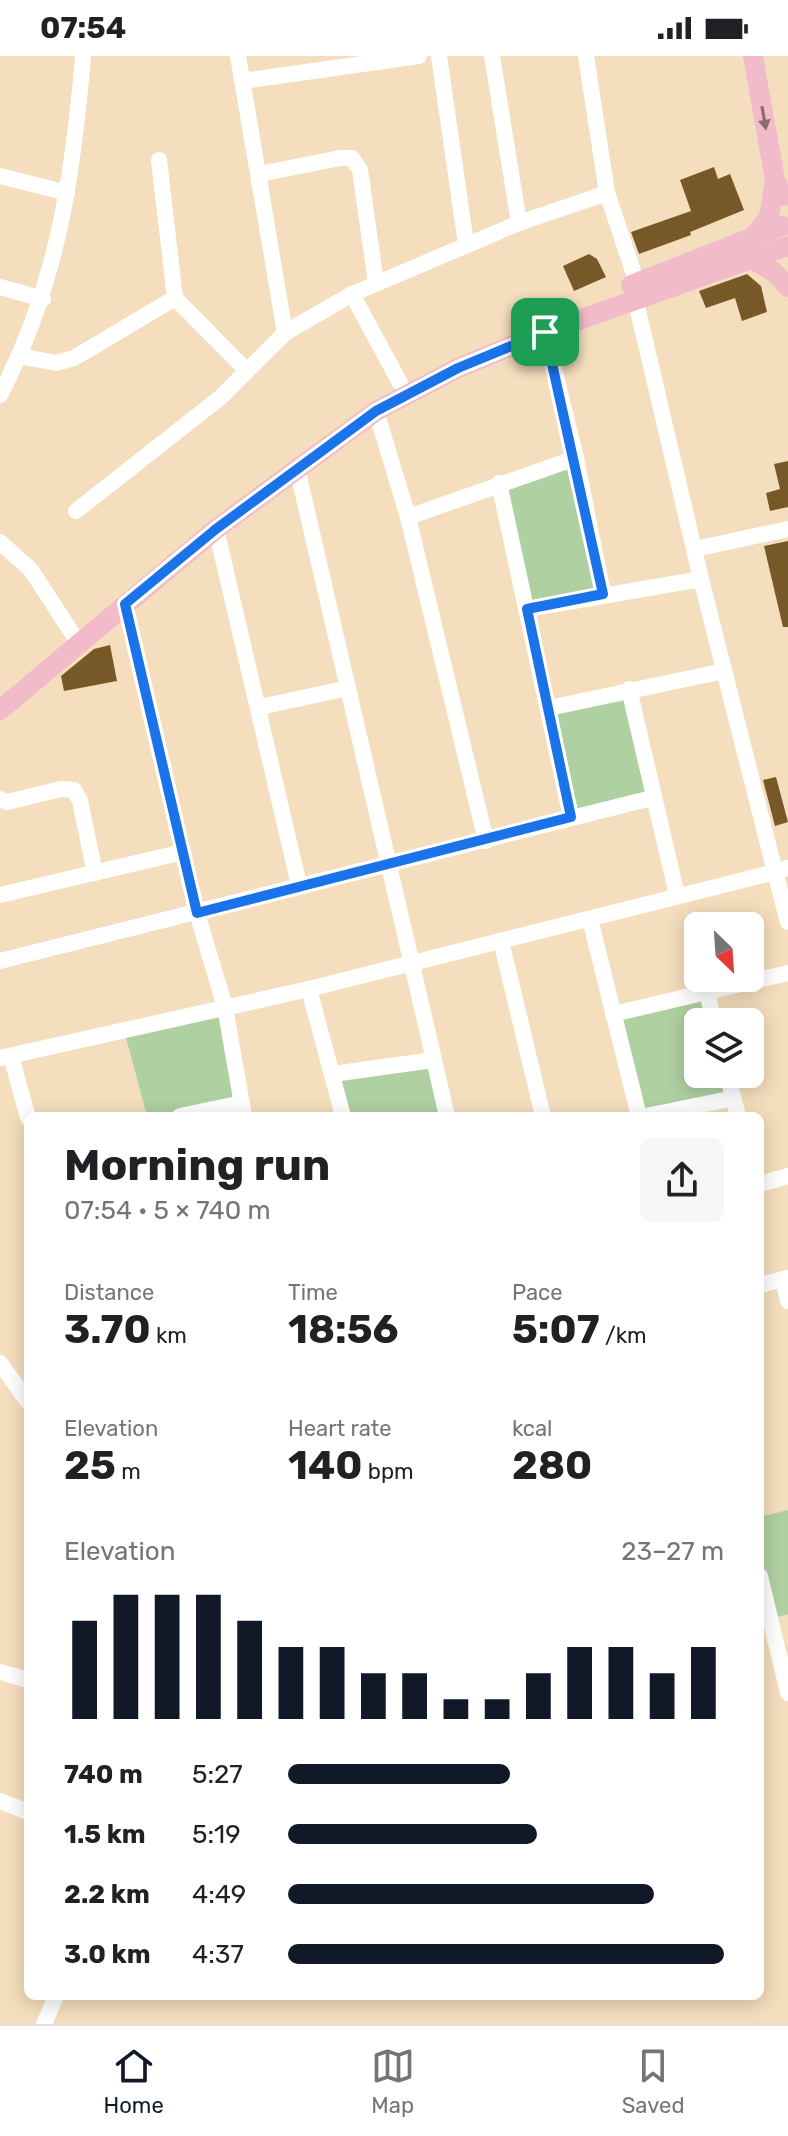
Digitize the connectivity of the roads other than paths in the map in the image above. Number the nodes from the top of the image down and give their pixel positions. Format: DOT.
graph roads {
  1 [pos="81,56"];
  2 [pos="238,56"];
  3 [pos="419,56"];
  4 [pos="439,56"];
  5 [pos="492,56"];
  6 [pos="586,56"];
  7 [pos="753,56"];
  8 [pos="242,81"];
  9 [pos="159,160"];
  10 [pos="260,174"];
  11 [pos="0,176"];
  12 [pos="782,188"];
  13 [pos="67,193"];
  14 [pos="607,193"];
  15 [pos="519,223"];
  16 [pos="754,236"];
  17 [pos="786,237"];
  18 [pos="466,244"];
  19 [pos="750,258"];
  20 [pos="376,283"];
  21 [pos="0,287"];
  22 [pos="788,287"];
  23 [pos="636,290"];
  24 [pos="352,294"];
  25 [pos="175,298"];
  26 [pos="43,299"];
  27 [pos="545,332"];
  28 [pos="285,333"];
  29 [pos="20,356"];
  30 [pos="247,371"];
  31 [pos="400,383"];
  32 [pos="0,395"];
  33 [pos="376,411"];
  34 [pos="576,458"];
  35 [pos="297,468"];
  36 [pos="499,483"];
  37 [pos="76,511"];
  38 [pos="408,517"];
  39 [pos="216,529"];
  40 [pos="788,529"];
  41 [pos="0,542"];
  42 [pos="695,549"];
  43 [pos="701,579"];
  44 [pos="603,594"];
  45 [pos="125,604"];
  46 [pos="527,609"];
  47 [pos="74,636"];
  48 [pos="724,671"];
  49 [pos="348,688"];
  50 [pos="629,689"];
  51 [pos="0,697"];
  52 [pos="260,707"];
  53 [pos="549,708"];
  54 [pos="0,710"];
  55 [pos="652,798"];
  56 [pos="0,799"];
  57 [pos="571,817"];
  58 [pos="486,841"];
  59 [pos="183,852"];
  60 [pos="390,864"];
  61 [pos="782,870"];
  62 [pos="95,873"];
  63 [pos="299,885"];
  64 [pos="0,895"];
  65 [pos="677,895"];
  66 [pos="197,913"];
  67 [pos="590,919"];
  68 [pos="788,922"];
  69 [pos="501,941"];
  70 [pos="0,961"];
  71 [pos="411,961"];
  72 [pos="788,973"];
  73 [pos="309,989"];
  74 [pos="707,993"];
  75 [pos="225,1007"];
  76 [pos="711,1008"];
  77 [pos="613,1014"];
  78 [pos="6,1057"];
  79 [pos="433,1060"];
  80 [pos="333,1074"];
  81 [pos="731,1088"];
  82 [pos="734,1098"];
  83 [pos="243,1110"];
  84 [pos="26,1112"];
  85 [pos="222,1112"];
  86 [pos="342,1112"];
  87 [pos="446,1112"];
  88 [pos="542,1112"];
  89 [pos="638,1112"];
  90 [pos="666,1112"];
  91 [pos="737,1112"];
  92 [pos="788,1176"];
  93 [pos="764,1183"];
  94 [pos="785,1278"];
  95 [pos="764,1284"];
  96 [pos="788,1301"];
  97 [pos="0,1363"];
  98 [pos="24,1396"];
  99 [pos="764,1584"];
  100 [pos="780,1617"];
  101 [pos="0,1672"];
  102 [pos="24,1679"];
  103 [pos="788,1693"];
  104 [pos="0,1803"];
  105 [pos="24,1811"];
  106 [pos="54,2000"];
  107 [pos="44,2024"];
  1 -- 13 [label="street"];
  2 -- 8 [label="street"];
  3 -- 8 [label="street"];
  4 -- 18 [label="street"];
  5 -- 15 [label="street"];
  6 -- 14 [label="street"];
  7 -- 12 [label="main road, one-way"];
  8 -- 10 [label="street"];
  9 -- 25 [label="street"];
  10 -- 20 [label="street"];
  10 -- 28 [label="street"];
  11 -- 13 [label="street"];
  12 -- 16 [label="main road"];
  12 -- 17 [label="main road"];
  13 -- 26 [label="street"];
  14 -- 15 [label="street"];
  14 -- 23 [label="street"];
  15 -- 18 [label="street"];
  16 -- 17 [label="main road"];
  16 -- 23 [label="main road"];
  17 -- 19 [label="main road"];
  18 -- 20 [label="street"];
  19 -- 22 [label="main road"];
  19 -- 23 [label="main road"];
  20 -- 24 [label="street"];
  21 -- 26 [label="street"];
  23 -- 27 [label="main road"];
  23 -- 31 [label="main road"];
  23 -- 42 [label="street"];
  24 -- 28 [label="street"];
  24 -- 31 [label="street"];
  25 -- 29 [label="street"];
  25 -- 30 [label="street"];
  26 -- 29 [label="street"];
  27 -- 33 [label="main road"];
  27 -- 34 [label="street"];
  28 -- 30 [label="street"];
  29 -- 32 [label="street"];
  30 -- 37 [label="street"];
  31 -- 47 [label="main road"];
  33 -- 35 [label="main road"];
  33 -- 38 [label="street"];
  34 -- 36 [label="street"];
  34 -- 44 [label="street"];
  35 -- 39 [label="main road"];
  35 -- 49 [label="street"];
  36 -- 38 [label="street"];
  36 -- 46 [label="street"];
  38 -- 58 [label="street"];
  39 -- 45 [label="main road"];
  39 -- 52 [label="street"];
  40 -- 42 [label="street"];
  41 -- 47 [label="street"];
  42 -- 43 [label="street"];
  43 -- 44 [label="street"];
  43 -- 48 [label="street"];
  44 -- 46 [label="street"];
  45 -- 54 [label="main road"];
  45 -- 59 [label="street"];
  46 -- 53 [label="street"];
  47 -- 51 [label="main road"];
  48 -- 50 [label="street"];
  48 -- 61 [label="street"];
  49 -- 52 [label="street"];
  49 -- 60 [label="street"];
  50 -- 53 [label="street"];
  50 -- 55 [label="street"];
  52 -- 63 [label="street"];
  53 -- 57 [label="street"];
  55 -- 57 [label="street"];
  55 -- 65 [label="street"];
  56 -- 62 [label="street"];
  57 -- 58 [label="street"];
  58 -- 60 [label="street"];
  59 -- 62 [label="street"];
  59 -- 66 [label="street"];
  60 -- 63 [label="street"];
  60 -- 71 [label="street"];
  61 -- 65 [label="street"];
  61 -- 68 [label="street"];
  62 -- 64 [label="street"];
  63 -- 66 [label="street"];
  65 -- 67 [label="street"];
  66 -- 70 [label="street"];
  66 -- 75 [label="street"];
  67 -- 69 [label="street"];
  67 -- 77 [label="street"];
  69 -- 71 [label="street"];
  69 -- 88 [label="street"];
  71 -- 73 [label="street"];
  71 -- 79 [label="street"];
  72 -- 74 [label="street"];
  73 -- 75 [label="street"];
  73 -- 80 [label="street"];
  74 -- 76 [label="street"];
  74 -- 77 [label="street"];
  75 -- 78 [label="street"];
  75 -- 83 [label="street"];
  77 -- 89 [label="street"];
  78 -- 84 [label="street"];
  79 -- 80 [label="street"];
  79 -- 87 [label="street"];
  80 -- 86 [label="street"];
  81 -- 82 [label="street"];
  82 -- 90 [label="street"];
  82 -- 91 [label="street"];
  83 -- 85 [label="street"];
  92 -- 93 [label="street"];
  94 -- 95 [label="street"];
  94 -- 96 [label="street"];
  97 -- 98 [label="street"];
  99 -- 100 [label="street"];
  100 -- 103 [label="street"];
  101 -- 102 [label="street"];
  104 -- 105 [label="street"];
  106 -- 107 [label="street"];
}
